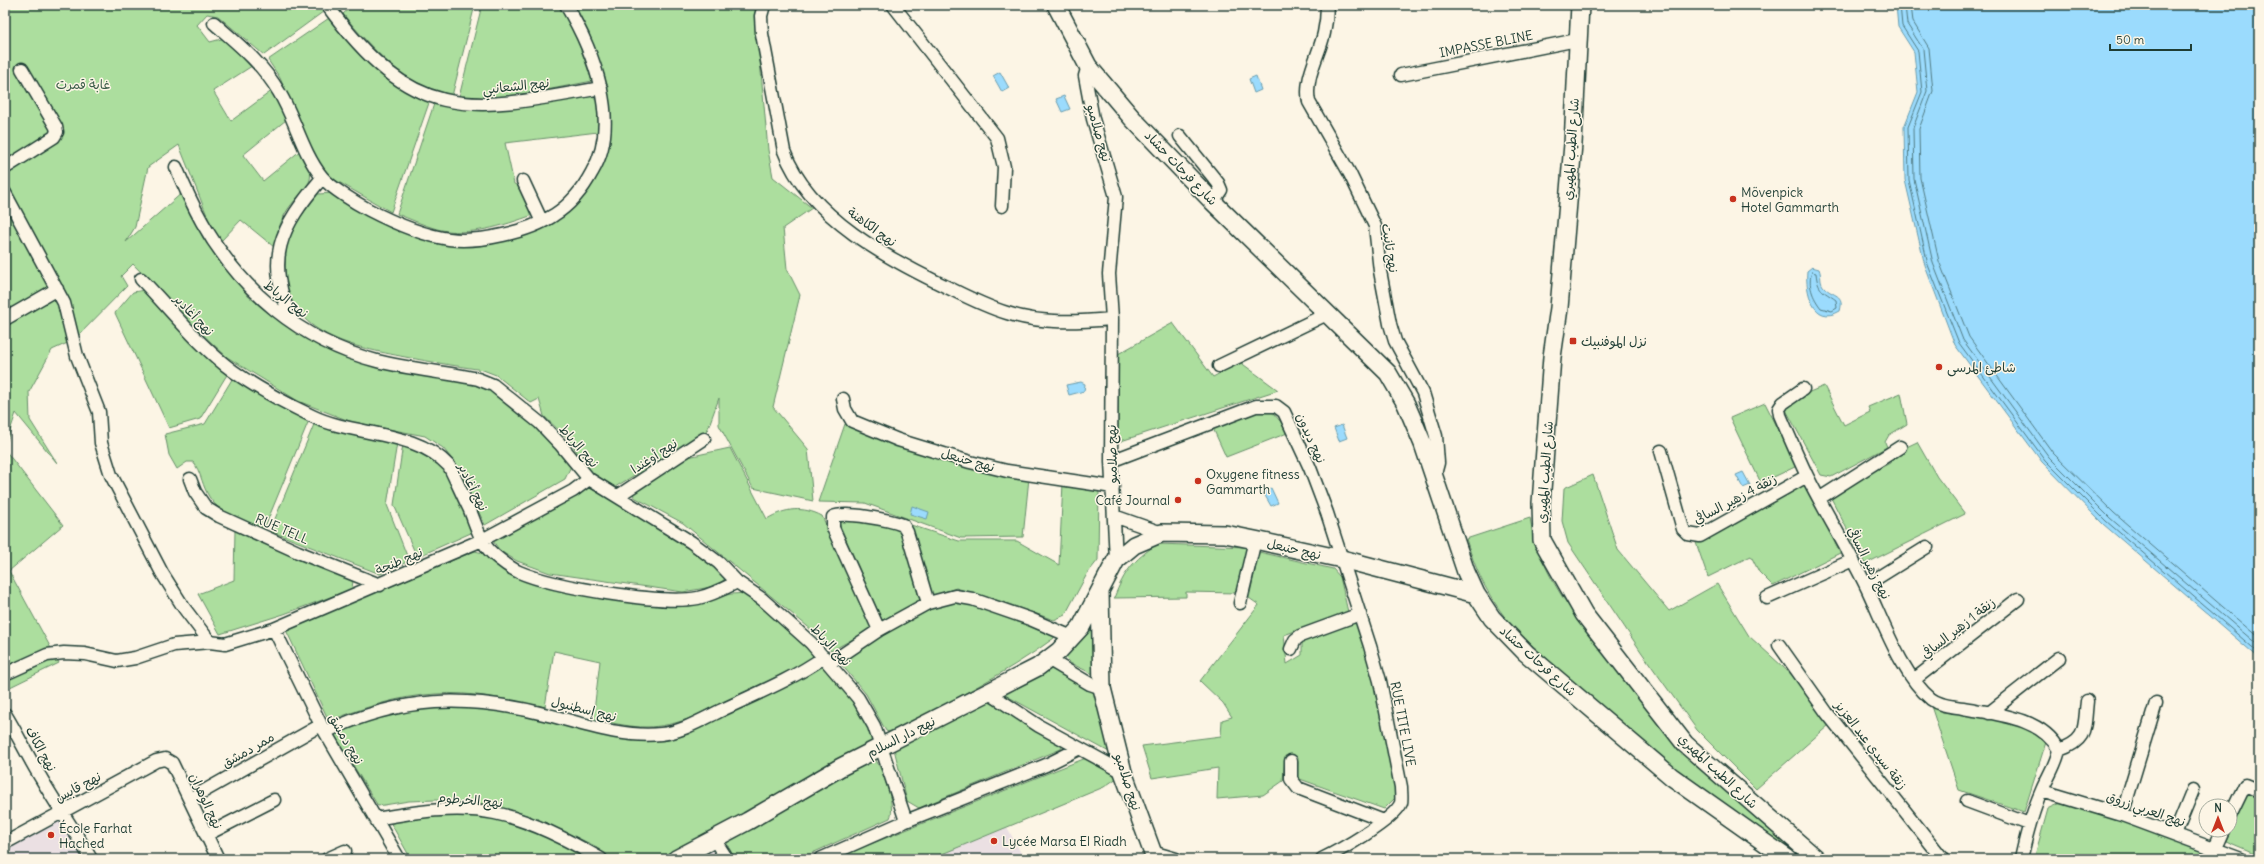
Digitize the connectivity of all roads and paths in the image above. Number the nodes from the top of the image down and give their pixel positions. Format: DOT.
graph roads {
  1 [pos="328,5"];
  2 [pos="566,5"];
  3 [pos="764,5"];
  4 [pos="893,5"];
  5 [pos="1056,5"];
  6 [pos="1327,5"];
  7 [pos="1580,5"];
  8 [pos="214,23"];
  9 [pos="1577,40"];
  10 [pos="1088,66"];
  11 [pos="22,69"];
  12 [pos="1400,75"];
  13 [pos="601,88"];
  14 [pos="1180,136"];
  15 [pos="5,168"];
  16 [pos="176,168"];
  17 [pos="322,178"];
  18 [pos="523,181"];
  19 [pos="5,193"];
  20 [pos="1213,202"];
  21 [pos="1002,206"];
  22 [pos="542,222"];
  23 [pos="142,279"];
  24 [pos="57,289"];
  25 [pos="1329,313"];
  26 [pos="5,319"];
  27 [pos="1112,319"];
  28 [pos="293,324"];
  29 [pos="1219,366"];
  30 [pos="1803,389"];
  31 [pos="843,399"];
  32 [pos="704,439"];
  33 [pos="1900,447"];
  34 [pos="1661,451"];
  35 [pos="1111,461"];
  36 [pos="1808,476"];
  37 [pos="1434,478"];
  38 [pos="190,479"];
  39 [pos="589,479"];
  40 [pos="1113,487"];
  41 [pos="618,496"];
  42 [pos="1820,498"];
  43 [pos="1114,516"];
  44 [pos="1162,534"];
  45 [pos="482,540"];
  46 [pos="1255,540"];
  47 [pos="1927,547"];
  48 [pos="1342,559"];
  49 [pos="1116,560"];
  50 [pos="1853,560"];
  51 [pos="738,582"];
  52 [pos="380,585"];
  53 [pos="1866,586"];
  54 [pos="1100,588"];
  55 [pos="1476,594"];
  56 [pos="1767,598"];
  57 [pos="2018,599"];
  58 [pos="928,603"];
  59 [pos="1240,603"];
  60 [pos="1360,614"];
  61 [pos="274,629"];
  62 [pos="879,630"];
  63 [pos="1072,638"];
  64 [pos="210,642"];
  65 [pos="1779,645"];
  66 [pos="1291,649"];
  67 [pos="2059,658"];
  68 [pos="1048,659"];
  69 [pos="827,660"];
  70 [pos="5,674"];
  71 [pos="1915,680"];
  72 [pos="1102,688"];
  73 [pos="989,693"];
  74 [pos="2087,701"];
  75 [pos="2156,703"];
  76 [pos="1989,713"];
  77 [pos="5,714"];
  78 [pos="323,728"];
  79 [pos="881,747"];
  80 [pos="1078,749"];
  81 [pos="2058,750"];
  82 [pos="165,759"];
  83 [pos="1291,761"];
  84 [pos="1123,772"];
  85 [pos="2193,790"];
  86 [pos="2259,790"];
  87 [pos="2042,791"];
  88 [pos="190,799"];
  89 [pos="2238,799"];
  90 [pos="274,800"];
  91 [pos="1967,801"];
  92 [pos="61,812"];
  93 [pos="2122,815"];
  94 [pos="376,819"];
  95 [pos="1384,820"];
  96 [pos="906,821"];
  97 [pos="2029,824"];
  98 [pos="2175,834"];
  99 [pos="206,835"];
  100 [pos="2219,838"];
  101 [pos="714,839"];
  102 [pos="5,843"];
  103 [pos="2215,848"];
  104 [pos="345,851"];
  105 [pos="1802,851"];
  106 [pos="1153,855"];
  107 [pos="91,859"];
  108 [pos="218,859"];
  109 [pos="327,859"];
  110 [pos="399,859"];
  111 [pos="601,859"];
  112 [pos="676,859"];
  113 [pos="727,859"];
  114 [pos="820,859"];
  115 [pos="1176,859"];
  116 [pos="1322,859"];
  117 [pos="1788,859"];
  118 [pos="1817,859"];
  119 [pos="1943,859"];
  120 [pos="2020,859"];
  121 [pos="2241,859"];
  1 -- 13 [label="street, نهج الشعانبي"];
  2 -- 13 [label="street"];
  3 -- 27 [label="street, نهج الكاهنة"];
  4 -- 21 [label="street"];
  5 -- 10 [label="street, شارع فرحات حشاد"];
  6 -- 37 [label="street, نهج تانيت"];
  7 -- 9 [label="street, شارع الطيب المهيري"];
  8 -- 17 [label="street"];
  9 -- 12 [label="street, IMPASSE BLINE"];
  9 -- 105 [label="street, شارع الطيب المهيري"];
  10 -- 20 [label="street, شارع فرحات حشاد"];
  10 -- 27 [label="street, نهج صلامبو"];
  11 -- 15 [label="street"];
  13 -- 22 [label="street"];
  14 -- 20 [label="street"];
  16 -- 28 [label="street, نهج الرباط"];
  17 -- 22 [label="street"];
  17 -- 28 [label="street"];
  18 -- 22 [label="street"];
  19 -- 24 [label="street"];
  20 -- 25 [label="street, شارع فرحات حشاد"];
  23 -- 45 [label="street, نهج أغادير"];
  24 -- 26 [label="street"];
  24 -- 64 [label="street"];
  25 -- 29 [label="street"];
  25 -- 37 [label="street, شارع فرحات حشاد"];
  27 -- 35 [label="street, نهج صلامبو"];
  28 -- 39 [label="street, نهج الرباط"];
  30 -- 36 [label="street, نهج زهير السافي"];
  31 -- 40 [label="street, نهج حنبعل"];
  32 -- 41 [label="street, نهج أوغندا"];
  33 -- 42 [label="street"];
  34 -- 36 [label="street, زنقة 4 زهير السافي"];
  35 -- 40 [label="street, نهج صلامبو"];
  35 -- 48 [label="street, نهج ديدون"];
  36 -- 42 [label="street, نهج زهير السافي"];
  37 -- 55 [label="street, شارع فرحات حشاد"];
  38 -- 52 [label="street, RUE TELL"];
  39 -- 41 [label="street, نهج الرباط"];
  39 -- 45 [label="street, نهج طنجة"];
  40 -- 43 [label="street, نهج صلامبو"];
  41 -- 51 [label="street, نهج الرباط"];
  42 -- 50 [label="street, نهج زهير السافي"];
  43 -- 44 [label="street"];
  43 -- 49 [label="street, نهج صلامبو"];
  44 -- 46 [label="street, نهج حنبعل"];
  44 -- 49 [label="street, نهج حنبعل"];
  45 -- 51 [label="street, نهج أغادير"];
  45 -- 52 [label="street, نهج طنجة"];
  46 -- 48 [label="street, نهج حنبعل"];
  46 -- 59 [label="street"];
  47 -- 53 [label="street"];
  48 -- 55 [label="street, نهج حنبعل"];
  48 -- 60 [label="street, RUE TITE LIVE"];
  49 -- 54 [label="street"];
  50 -- 53 [label="street, نهج زهير السافي"];
  50 -- 56 [label="street"];
  51 -- 69 [label="street, نهج الرباط"];
  52 -- 61 [label="street, نهج طنجة"];
  53 -- 71 [label="street, نهج زهير السافي"];
  54 -- 63 [label="street, نهج دار السلام"];
  54 -- 72 [label="street, نهج صلامبو"];
  55 -- 117 [label="street, شارع فرحات حشاد"];
  57 -- 71 [label="street, زنقة 1 زهير السافي"];
  58 -- 62 [label="street, نهج إسطنبول"];
  58 -- 62 [label="street"];
  58 -- 63 [label="street, نهج إسطنبول"];
  60 -- 66 [label="street"];
  60 -- 95 [label="street, RUE TITE LIVE"];
  61 -- 64 [label="street, نهج طنجة"];
  61 -- 78 [label="street, نهج دمشق"];
  62 -- 69 [label="street, نهج إسطنبول"];
  63 -- 68 [label="street, نهج دار السلام"];
  64 -- 70 [label="street, نهج طنجة"];
  65 -- 119 [label="street, زنقة سيدي عبد العزيز"];
  67 -- 76 [label="street"];
  68 -- 72 [label="street"];
  68 -- 73 [label="street, نهج دار السلام"];
  69 -- 78 [label="street, نهج إسطنبول"];
  69 -- 79 [label="street, نهج الرباط"];
  71 -- 76 [label="street, نهج زهير السافي"];
  72 -- 84 [label="street, نهج صلامبو"];
  73 -- 79 [label="street, نهج دار السلام"];
  73 -- 80 [label="street"];
  74 -- 81 [label="street"];
  75 -- 93 [label="street"];
  76 -- 81 [label="street, نهج زهير السافي"];
  77 -- 92 [label="street, نهج الكاف"];
  78 -- 88 [label="street, ممر دمشق"];
  78 -- 94 [label="street, نهج دمشق"];
  79 -- 96 [label="street, نهج الرباط"];
  79 -- 101 [label="street, نهج دار السلام"];
  80 -- 84 [label="street"];
  80 -- 96 [label="street"];
  81 -- 87 [label="street"];
  82 -- 88 [label="street, نهج الوهران"];
  82 -- 92 [label="street, نهج قابس"];
  83 -- 95 [label="street"];
  84 -- 106 [label="street, نهج صلامبو"];
  85 -- 98 [label="street"];
  86 -- 89 [label="street"];
  87 -- 93 [label="street, نهج العربي زروق"];
  87 -- 97 [label="street"];
  88 -- 99 [label="street, نهج الوهران"];
  90 -- 99 [label="street"];
  91 -- 97 [label="street"];
  92 -- 102 [label="street, نهج قابس"];
  92 -- 107 [label="street, نهج الكاف"];
  93 -- 98 [label="street, نهج العربي زروق"];
  94 -- 110 [label="street, نهج دمشق"];
  94 -- 111 [label="street, نهج الخرطوم"];
  95 -- 116 [label="street, RUE TITE LIVE"];
  96 -- 114 [label="street"];
  97 -- 120 [label="street"];
  98 -- 103 [label="street, نهج العربي زروق"];
  99 -- 108 [label="street, نهج الوهران"];
  100 -- 103 [label="street"];
  101 -- 112 [label="street, نهج دار السلام"];
  101 -- 113 [label="street"];
  103 -- 121 [label="street, نهج العربي زروق"];
  104 -- 109 [label="street"];
  105 -- 118 [label="street, شارع الطيب المهيري"];
  106 -- 115 [label="street"];
}
